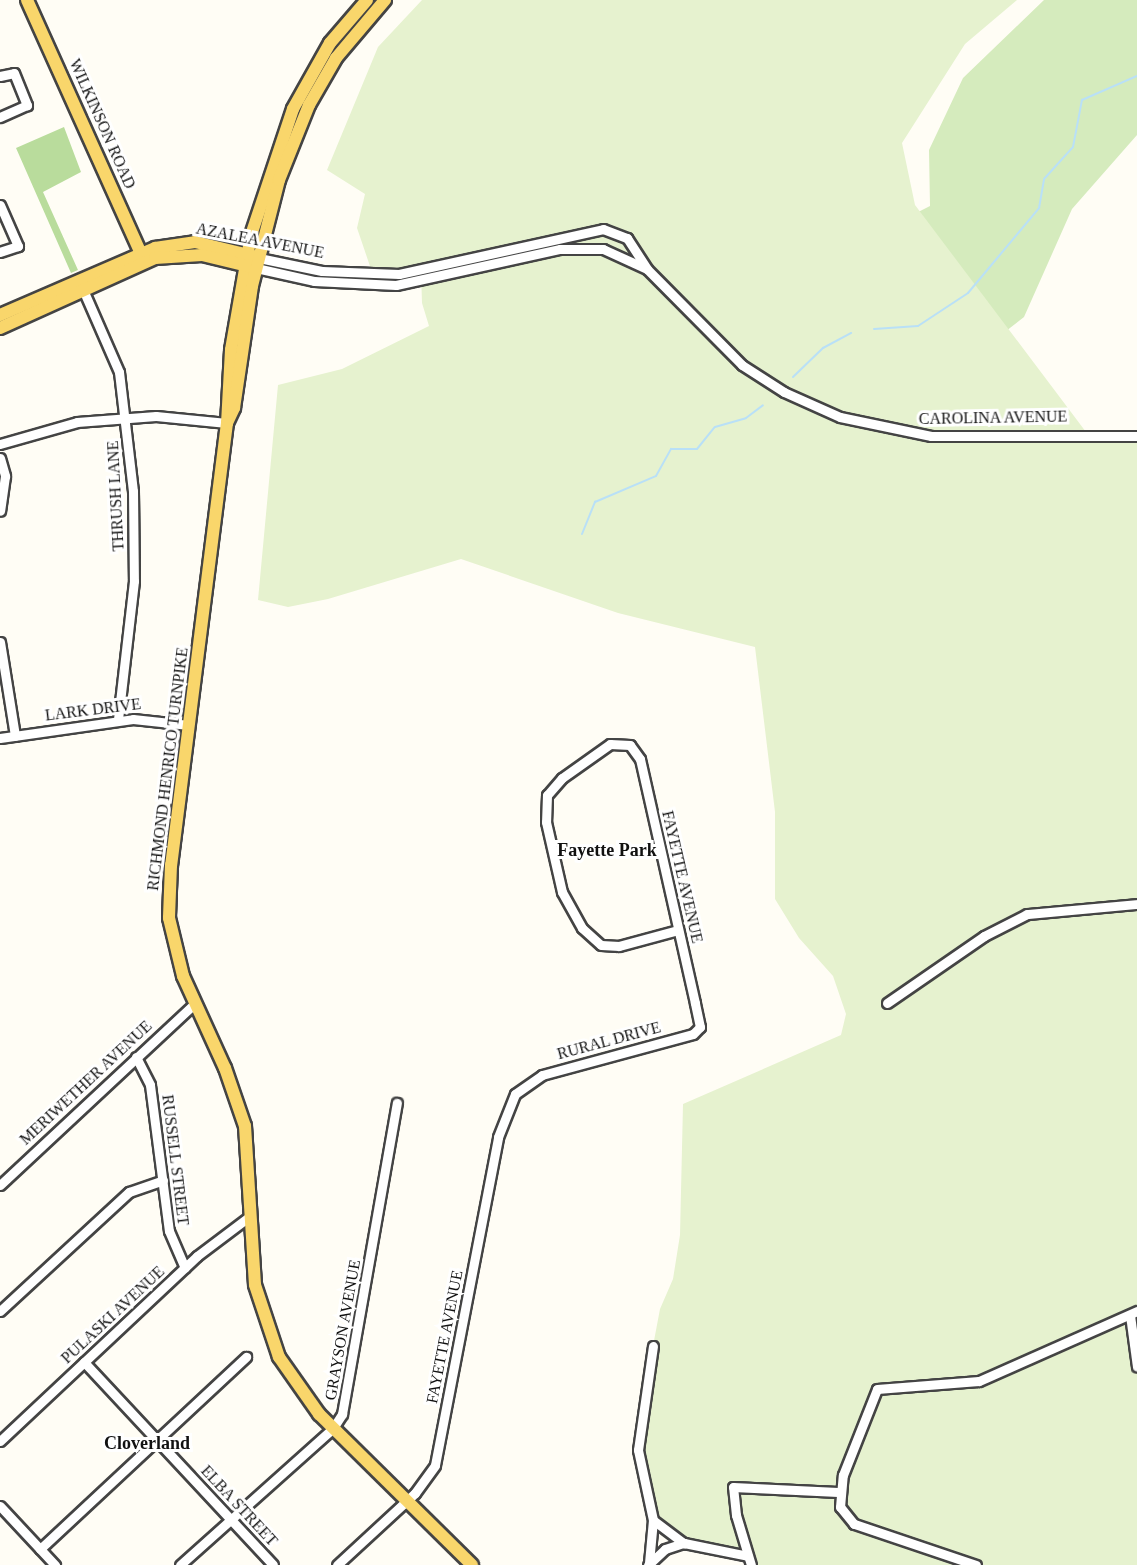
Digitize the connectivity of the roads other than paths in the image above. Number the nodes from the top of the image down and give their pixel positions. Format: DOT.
graph roads {
  1 [pos="27,0"];
  2 [pos="367,0"];
  3 [pos="385,0"];
  4 [pos="0,76"];
  5 [pos="0,117"];
  6 [pos="0,205"];
  7 [pos="4,225"];
  8 [pos="0,252"];
  9 [pos="143,257"];
  10 [pos="252,261"];
  11 [pos="647,269"];
  12 [pos="81,285"];
  13 [pos="0,315"];
  14 [pos="0,328"];
  15 [pos="784,392"];
  16 [pos="126,418"];
  17 [pos="227,423"];
  18 [pos="1137,436"];
  19 [pos="0,444"];
  20 [pos="0,458"];
  21 [pos="0,511"];
  22 [pos="0,642"];
  23 [pos="118,720"];
  24 [pos="189,724"];
  25 [pos="15,736"];
  26 [pos="0,738"];
  27 [pos="1137,904"];
  28 [pos="678,930"];
  29 [pos="887,1003"];
  30 [pos="194,1004"];
  31 [pos="698,1030"];
  32 [pos="136,1057"];
  33 [pos="527,1082"];
  34 [pos="397,1103"];
  35 [pos="163,1180"];
  36 [pos="0,1185"];
  37 [pos="249,1216"];
  38 [pos="185,1268"];
  39 [pos="0,1311"];
  40 [pos="1133,1313"];
  41 [pos="653,1346"];
  42 [pos="246,1357"];
  43 [pos="84,1362"];
  44 [pos="1137,1367"];
  45 [pos="333,1428"];
  46 [pos="157,1440"];
  47 [pos="0,1441"];
  48 [pos="838,1492"];
  49 [pos="406,1501"];
  50 [pos="0,1506"];
  51 [pos="230,1518"];
  52 [pos="653,1520"];
  53 [pos="684,1543"];
  54 [pos="40,1549"];
  55 [pos="749,1560"];
  56 [pos="648,1564"];
  57 [pos="55,1565"];
  58 [pos="180,1565"];
  59 [pos="273,1565"];
  60 [pos="337,1565"];
  61 [pos="472,1565"];
  62 [pos="976,1565"];
  1 -- 9 [label="main road, WILKINSON ROAD"];
  2 -- 10 [label="main road, RICHMOND HENRICO TURNPIKE"];
  3 -- 10 [label="main road, RICHMOND HENRICO TURNPIKE"];
  4 -- 5 [label="street"];
  6 -- 7 [label="street"];
  7 -- 8 [label="street"];
  9 -- 10 [label="main road, AZALEA AVENUE"];
  9 -- 12 [label="main road, AZALEA AVENUE"];
  10 -- 11 [label="street, AZALEA AVENUE"];
  10 -- 11 [label="street, AZALEA AVENUE"];
  10 -- 17 [label="main road, RICHMOND HENRICO TURNPIKE"];
  11 -- 15 [label="street, AZALEA AVENUE"];
  12 -- 13 [label="main road, AZALEA AVENUE"];
  12 -- 14 [label="main road, AZALEA AVENUE"];
  12 -- 16 [label="street, THRUSH LANE"];
  15 -- 18 [label="street, CAROLINA AVENUE"];
  16 -- 17 [label="street"];
  16 -- 19 [label="street"];
  16 -- 23 [label="street, THRUSH LANE"];
  17 -- 24 [label="main road, RICHMOND HENRICO TURNPIKE"];
  20 -- 21 [label="street"];
  22 -- 25 [label="street"];
  23 -- 24 [label="street, LARK DRIVE"];
  23 -- 25 [label="street, LARK DRIVE"];
  24 -- 30 [label="main road, RICHMOND HENRICO TURNPIKE"];
  25 -- 26 [label="street, LARK DRIVE"];
  27 -- 29 [label="street"];
  28 -- 28 [label="street, FAYETTE AVENUE"];
  28 -- 31 [label="street, FAYETTE AVENUE"];
  30 -- 32 [label="street, MERIWETHER AVENUE"];
  30 -- 37 [label="main road, RICHMOND HENRICO TURNPIKE"];
  31 -- 33 [label="street, RURAL DRIVE"];
  32 -- 35 [label="street, RUSSELL STREET"];
  32 -- 36 [label="street, MERIWETHER AVENUE"];
  33 -- 49 [label="street, FAYETTE AVENUE"];
  34 -- 45 [label="street, GRAYSON AVENUE"];
  35 -- 38 [label="street, RUSSELL STREET"];
  35 -- 39 [label="street"];
  37 -- 38 [label="street, PULASKI AVENUE"];
  37 -- 45 [label="main road, RICHMOND HENRICO TURNPIKE"];
  38 -- 43 [label="street, PULASKI AVENUE"];
  40 -- 44 [label="street"];
  40 -- 48 [label="street"];
  41 -- 52 [label="street"];
  42 -- 46 [label="street"];
  43 -- 46 [label="street, ELBA STREET"];
  43 -- 47 [label="street, PULASKI AVENUE"];
  45 -- 49 [label="main road, RICHMOND HENRICO TURNPIKE"];
  45 -- 51 [label="street, GRAYSON AVENUE"];
  46 -- 51 [label="street, ELBA STREET"];
  46 -- 54 [label="street"];
  48 -- 55 [label="street"];
  48 -- 62 [label="street"];
  49 -- 60 [label="street, FAYETTE AVENUE"];
  49 -- 61 [label="main road, RICHMOND HENRICO TURNPIKE"];
  50 -- 54 [label="street"];
  51 -- 58 [label="street, GRAYSON AVENUE"];
  51 -- 59 [label="street, ELBA STREET"];
  52 -- 53 [label="street"];
  52 -- 56 [label="street"];
  53 -- 55 [label="street"];
  53 -- 56 [label="street"];
  54 -- 57 [label="street"];
}
